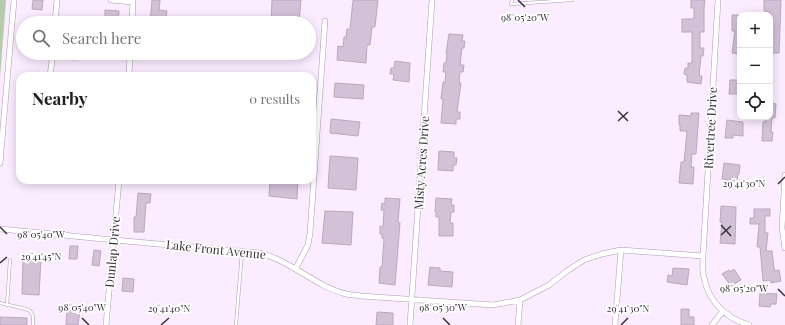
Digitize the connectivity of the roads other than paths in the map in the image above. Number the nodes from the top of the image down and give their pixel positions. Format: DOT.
graph roads {
  1 [pos="14,0"];
  2 [pos="57,0"];
  3 [pos="111,0"];
  4 [pos="432,0"];
  5 [pos="512,0"];
  6 [pos="562,0"];
  7 [pos="572,0"];
  8 [pos="718,0"];
  9 [pos="133,1"];
  10 [pos="546,1"];
  11 [pos="528,2"];
  12 [pos="56,16"];
  13 [pos="132,16"];
  14 [pos="325,21"];
  15 [pos="51,60"];
  16 [pos="129,60"];
  17 [pos="50,72"];
  18 [pos="128,72"];
  19 [pos="316,148"];
  20 [pos="0,163"];
  21 [pos="785,174"];
  22 [pos="119,184"];
  23 [pos="313,184"];
  24 [pos="0,229"];
  25 [pos="114,240"];
  26 [pos="785,248"];
  27 [pos="620,250"];
  28 [pos="242,251"];
  29 [pos="704,256"];
  30 [pos="10,260"];
  31 [pos="296,268"];
  32 [pos="411,300"];
  33 [pos="520,300"];
  34 [pos="0,303"];
  35 [pos="7,305"];
  36 [pos="722,311"];
  37 [pos="33,325"];
  38 [pos="106,325"];
  39 [pos="236,325"];
  40 [pos="410,325"];
  41 [pos="518,325"];
  42 [pos="615,325"];
  43 [pos="712,325"];
  44 [pos="749,325"];
  1 -- 20 [label="street"];
  2 -- 12 [label="street"];
  3 -- 9 [label="street"];
  4 -- 32 [label="street, Misty Acres Drive"];
  5 -- 11 [label="lane"];
  6 -- 7 [label="lane"];
  6 -- 10 [label="lane"];
  8 -- 29 [label="street, Rivertree Drive"];
  9 -- 13 [label="street"];
  10 -- 11 [label="lane"];
  14 -- 19 [label="street"];
  15 -- 17 [label="street"];
  16 -- 18 [label="street"];
  21 -- 26 [label="street"];
  22 -- 25 [label="street, Dunlap Drive"];
  23 -- 31 [label="street"];
  24 -- 25 [label="street, Lake Front Avenue"];
  25 -- 28 [label="street, Lake Front Avenue"];
  25 -- 38 [label="street, Dunlap Drive"];
  27 -- 29 [label="street, Lake Front Avenue"];
  27 -- 33 [label="street, Lake Front Avenue"];
  27 -- 42 [label="street"];
  28 -- 31 [label="street, Lake Front Avenue"];
  28 -- 39 [label="lane"];
  29 -- 36 [label="street"];
  30 -- 35 [label="lane"];
  31 -- 32 [label="street, Lake Front Avenue"];
  32 -- 33 [label="street, Lake Front Avenue"];
  32 -- 40 [label="street, Misty Acres Drive"];
  33 -- 41 [label="street"];
  34 -- 35 [label="lane"];
  35 -- 37 [label="lane"];
  36 -- 43 [label="street"];
  36 -- 44 [label="street"];
}
